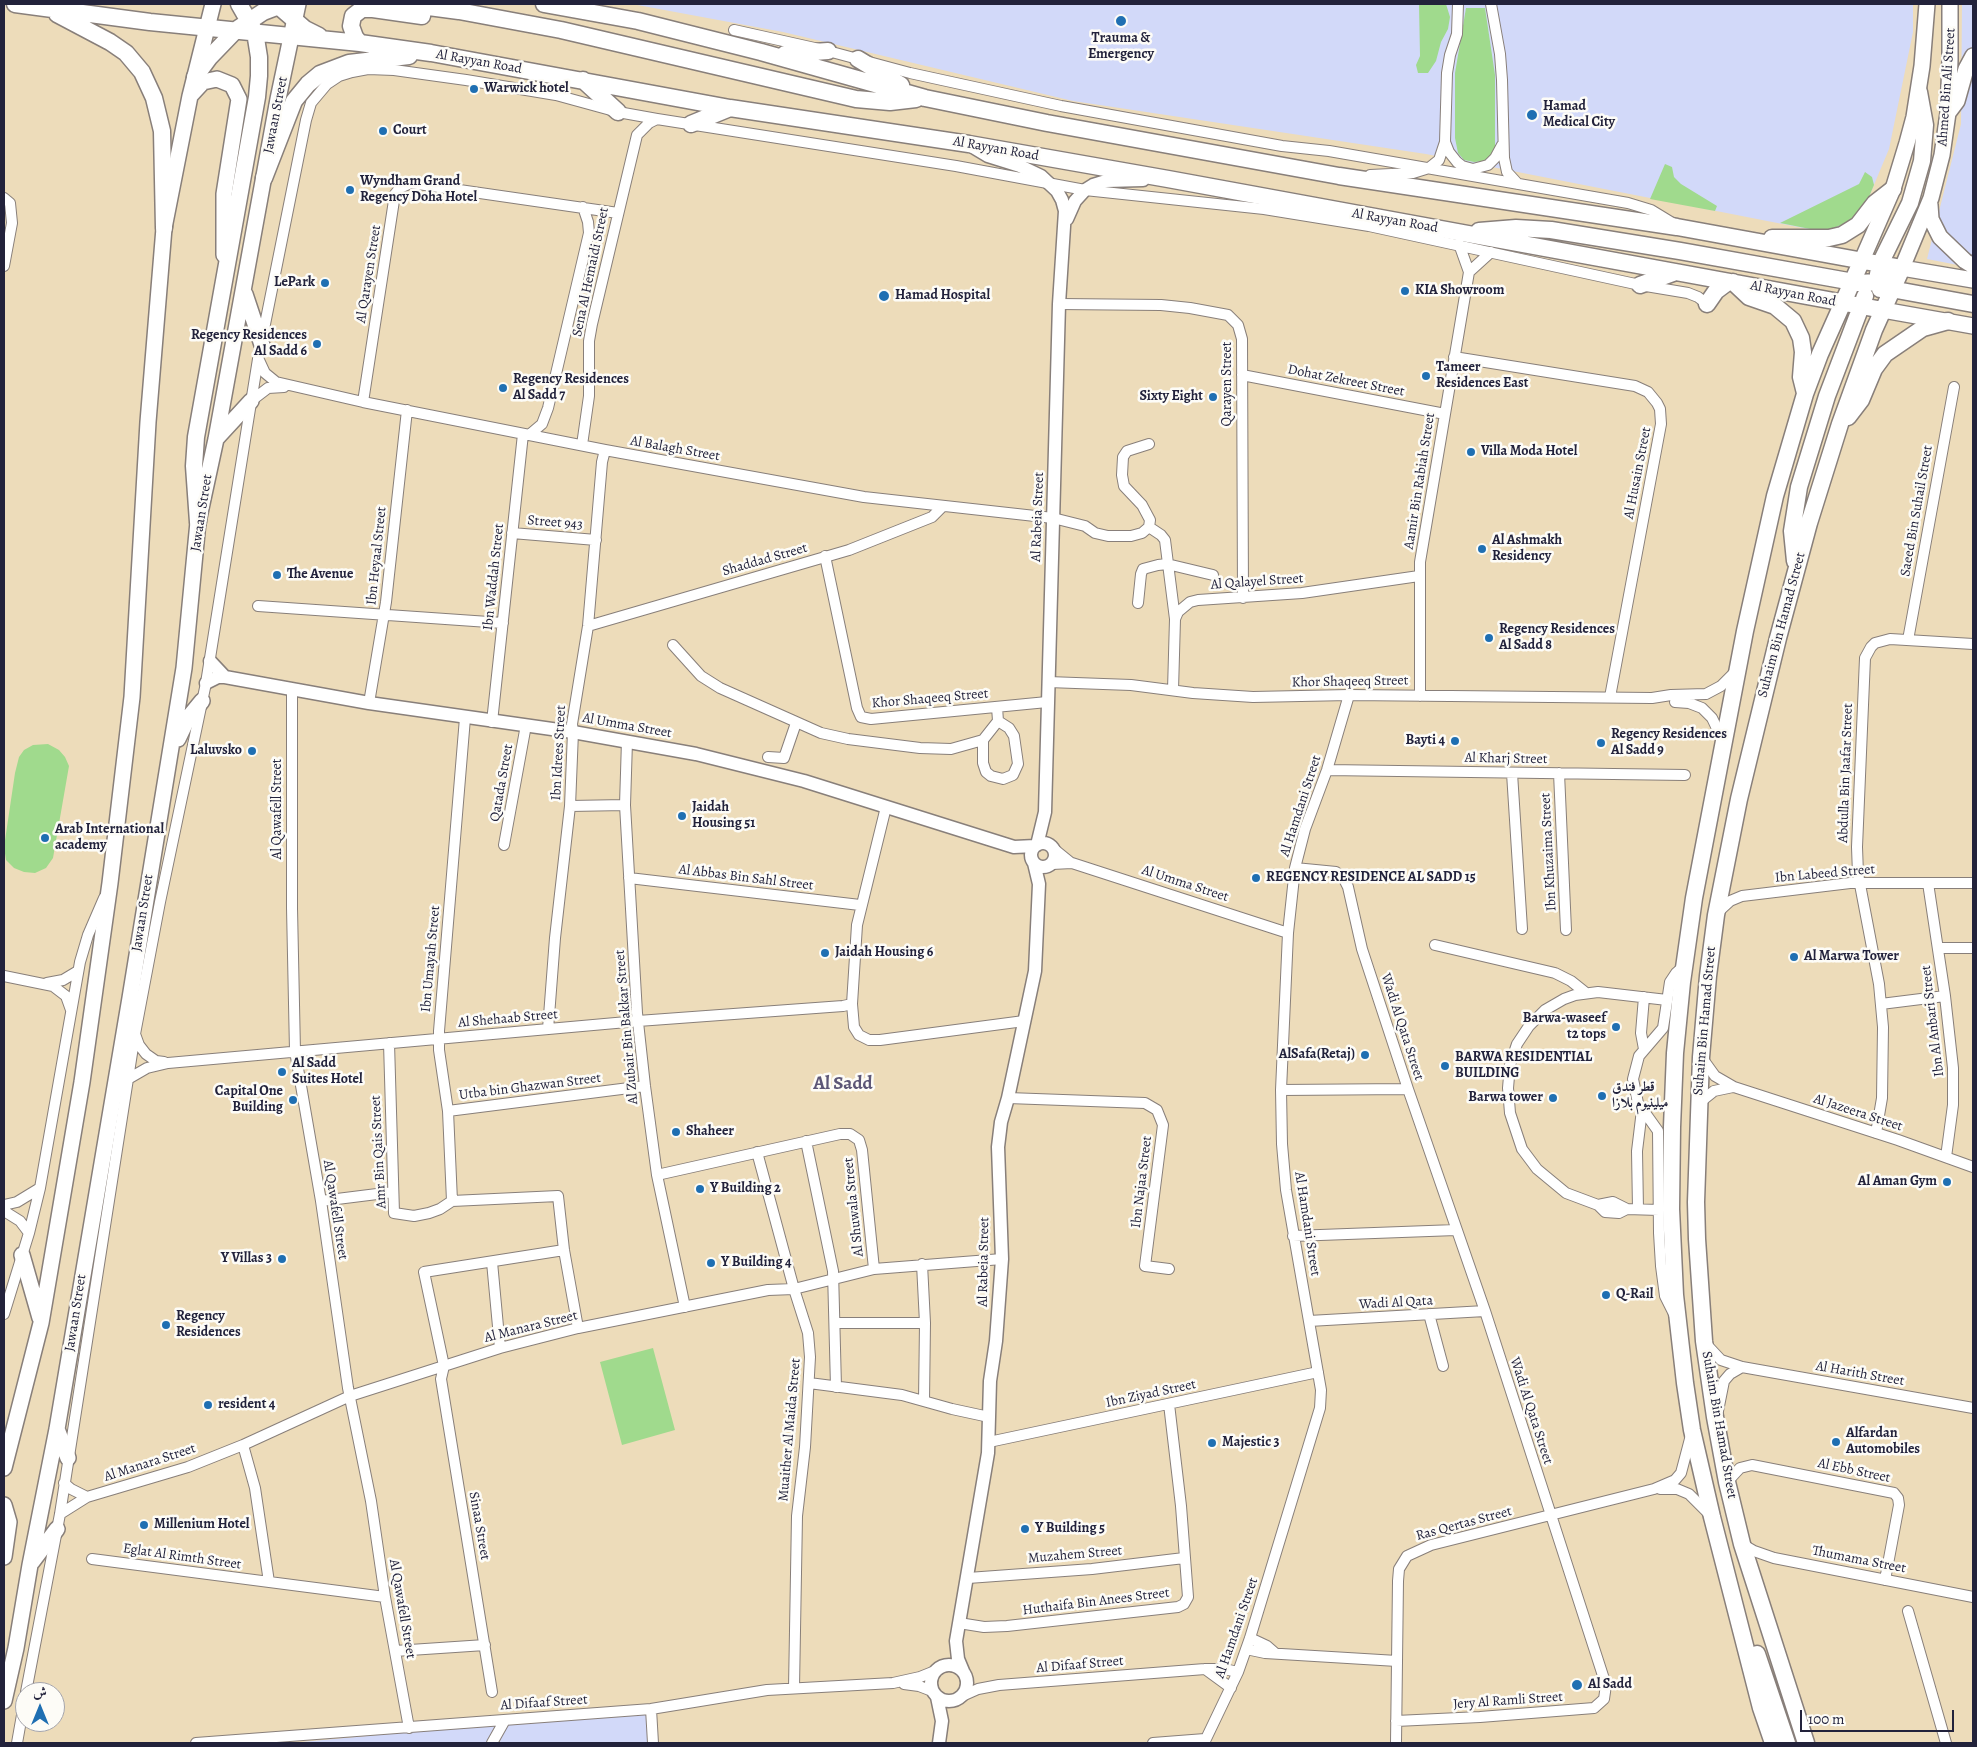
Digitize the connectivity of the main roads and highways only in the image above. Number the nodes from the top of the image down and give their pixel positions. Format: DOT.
graph roads {
  1 [pos="15,4"];
  2 [pos="213,4"];
  3 [pos="239,4"];
  4 [pos="279,4"];
  5 [pos="298,4"];
  6 [pos="406,4"];
  7 [pos="544,4"];
  8 [pos="1927,4"];
  9 [pos="1950,4"];
  10 [pos="46,9"];
  11 [pos="252,26"];
  12 [pos="208,28"];
  13 [pos="293,29"];
  14 [pos="236,30"];
  15 [pos="561,30"];
  16 [pos="360,44"];
  17 [pos="828,51"];
  18 [pos="760,52"];
  19 [pos="431,53"];
  20 [pos="1973,56"];
  21 [pos="858,58"];
  22 [pos="195,77"];
  23 [pos="583,80"];
  24 [pos="1919,92"];
  25 [pos="190,96"];
  26 [pos="925,98"];
  27 [pos="730,108"];
  28 [pos="622,113"];
  29 [pos="1948,113"];
  30 [pos="692,124"];
  31 [pos="264,178"];
  32 [pos="1892,189"];
  33 [pos="1931,198"];
  34 [pos="164,228"];
  35 [pos="1461,239"];
  36 [pos="1755,241"];
  37 [pos="1862,260"];
  38 [pos="1880,264"];
  39 [pos="1973,266"];
  40 [pos="1902,268"];
  41 [pos="1676,272"];
  42 [pos="224,279"];
  43 [pos="1973,280"];
  44 [pos="1730,282"];
  45 [pos="1640,285"];
  46 [pos="1870,289"];
  47 [pos="244,292"];
  48 [pos="1843,303"];
  49 [pos="1707,304"];
  50 [pos="1973,304"];
  51 [pos="1883,310"];
  52 [pos="1948,321"];
  53 [pos="1973,326"];
  54 [pos="260,352"];
  55 [pos="1805,394"];
  56 [pos="251,401"];
  57 [pos="1840,424"];
  58 [pos="216,439"];
  59 [pos="198,522"];
  60 [pos="1797,566"];
  61 [pos="202,701"];
  62 [pos="169,759"];
  63 [pos="1671,1175"];
  64 [pos="1658,1188"];
  65 [pos="22,1255"];
  66 [pos="41,1323"];
  67 [pos="57,1429"];
  68 [pos="68,1458"];
  69 [pos="4,1465"];
  70 [pos="4,1505"];
  71 [pos="57,1529"];
  72 [pos="4,1556"];
  73 [pos="30,1565"];
  74 [pos="1744,1633"];
  75 [pos="4,1701"];
  76 [pos="1761,1708"];
  77 [pos="1763,1743"];
  78 [pos="1773,1743"];
  79 [pos="1787,1743"];
  80 [pos="1806,1743"];
  1 -- 10 [label="highway, Al Rayyan Road"];
  2 -- 12 [label="main road"];
  3 -- 11 [label="highway"];
  4 -- 11 [label="highway"];
  4 -- 13 [label="highway"];
  5 -- 13 [label="main road, Jawaan Street"];
  6 -- 15 [label="highway"];
  7 -- 18 [label="highway"];
  8 -- 24 [label="main road, Ahmed Bin Ali Street"];
  9 -- 29 [label="main road, Ahmed Bin Ali Street"];
  10 -- 12 [label="highway, Al Rayyan Road"];
  10 -- 34 [label="highway"];
  11 -- 13 [label="highway, Al Rayyan Road"];
  11 -- 14 [label="highway, Al Rayyan Road"];
  11 -- 42 [label="highway"];
  12 -- 14 [label="highway, Al Rayyan Road"];
  12 -- 22 [label="main road"];
  13 -- 16 [label="highway, Al Rayyan Road"];
  13 -- 31 [label="main road, Jawaan Street"];
  14 -- 22 [label="highway"];
  15 -- 16 [label="highway"];
  15 -- 26 [label="highway"];
  16 -- 19 [label="highway, Al Rayyan Road"];
  17 -- 18 [label="highway"];
  18 -- 26 [label="highway"];
  19 -- 23 [label="highway, Al Rayyan Road"];
  19 -- 31 [label="highway"];
  20 -- 29 [label="main road"];
  21 -- 26 [label="highway"];
  22 -- 25 [label="main road"];
  23 -- 27 [label="highway, Al Rayyan Road"];
  23 -- 28 [label="highway"];
  24 -- 32 [label="main road, Ahmed Bin Ali Street"];
  24 -- 38 [label="highway"];
  25 -- 34 [label="main road"];
  25 -- 42 [label="main road"];
  26 -- 36 [label="highway"];
  27 -- 30 [label="highway"];
  27 -- 35 [label="highway, Al Rayyan Road"];
  29 -- 33 [label="main road, Ahmed Bin Ali Street"];
  31 -- 47 [label="main road, Jawaan Street"];
  32 -- 36 [label="highway"];
  32 -- 37 [label="main road, Ahmed Bin Ali Street"];
  33 -- 39 [label="main road"];
  33 -- 40 [label="main road, Ahmed Bin Ali Street"];
  34 -- 66 [label="main road"];
  35 -- 41 [label="highway, Al Rayyan Road"];
  35 -- 46 [label="highway"];
  36 -- 37 [label="highway"];
  37 -- 38 [label="highway"];
  37 -- 46 [label="highway, Ahmed Bin Ali Street"];
  38 -- 40 [label="highway"];
  38 -- 46 [label="highway"];
  40 -- 43 [label="main road"];
  40 -- 46 [label="highway, Ahmed Bin Ali Street"];
  41 -- 44 [label="highway, Al Rayyan Road"];
  41 -- 45 [label="highway"];
  42 -- 59 [label="highway"];
  44 -- 48 [label="highway, Al Rayyan Road"];
  44 -- 49 [label="highway"];
  44 -- 55 [label="highway"];
  46 -- 48 [label="highway"];
  46 -- 50 [label="highway"];
  46 -- 51 [label="highway, Ahmed Bin Ali Street"];
  46 -- 60 [label="highway"];
  47 -- 54 [label="main road"];
  47 -- 58 [label="main road, Jawaan Street"];
  48 -- 55 [label="highway, Suhaim Bin Hamad Street"];
  51 -- 52 [label="main road"];
  51 -- 57 [label="highway, Suhaim Bin Hamad Street"];
  52 -- 53 [label="main road"];
  52 -- 57 [label="highway"];
  55 -- 63 [label="highway, Suhaim Bin Hamad Street"];
  56 -- 58 [label="main road"];
  57 -- 60 [label="highway, Suhaim Bin Hamad Street"];
  58 -- 59 [label="main road, Jawaan Street"];
  59 -- 62 [label="main road, Jawaan Street"];
  60 -- 80 [label="highway, Suhaim Bin Hamad Street"];
  61 -- 62 [label="main road"];
  62 -- 67 [label="main road, Jawaan Street"];
  63 -- 64 [label="highway"];
  63 -- 74 [label="highway, Suhaim Bin Hamad Street"];
  65 -- 66 [label="main road"];
  66 -- 69 [label="main road"];
  67 -- 68 [label="main road"];
  67 -- 73 [label="main road, Jawaan Street"];
  70 -- 72 [label="main road"];
  71 -- 73 [label="main road"];
  73 -- 75 [label="main road, Jawaan Street"];
  74 -- 76 [label="highway, Suhaim Bin Hamad Street"];
  74 -- 79 [label="highway"];
  76 -- 77 [label="highway"];
  76 -- 78 [label="highway, Suhaim Bin Hamad Street"];
}
